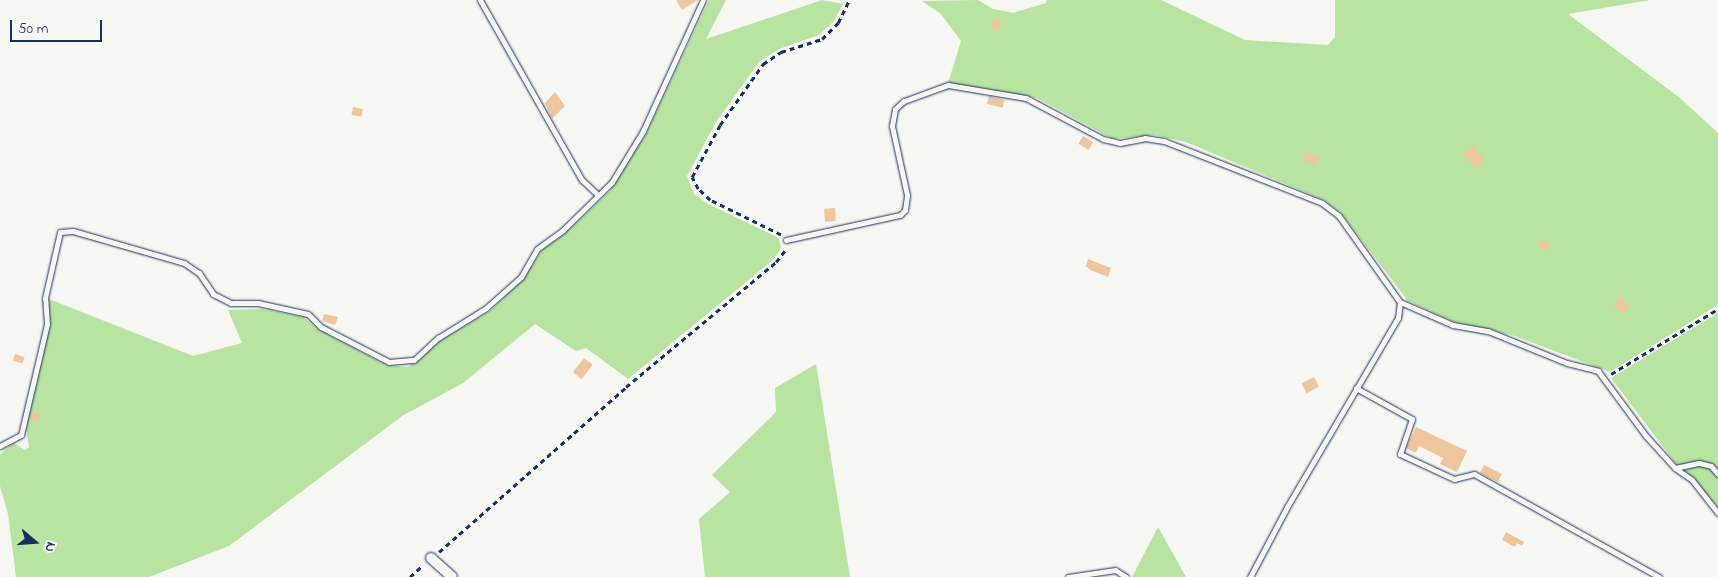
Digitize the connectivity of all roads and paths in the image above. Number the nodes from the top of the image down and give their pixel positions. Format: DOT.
graph roads {
  1 [pos="480,0"];
  2 [pos="703,0"];
  3 [pos="849,0"];
  4 [pos="598,194"];
  5 [pos="786,240"];
  6 [pos="1400,302"];
  7 [pos="1718,309"];
  8 [pos="1605,377"];
  9 [pos="1356,388"];
  10 [pos="0,446"];
  11 [pos="1675,468"];
  12 [pos="1718,474"];
  13 [pos="1718,514"];
  14 [pos="431,558"];
  15 [pos="410,577"];
  16 [pos="452,577"];
  17 [pos="1068,577"];
  18 [pos="1126,577"];
  19 [pos="1250,577"];
  20 [pos="1659,577"];
  1 -- 4 [label="lane"];
  2 -- 4 [label="lane"];
  3 -- 5 [label="path"];
  4 -- 10 [label="lane"];
  5 -- 6 [label="lane"];
  5 -- 14 [label="path"];
  6 -- 8 [label="lane"];
  6 -- 9 [label="lane"];
  7 -- 8 [label="path"];
  8 -- 11 [label="lane"];
  9 -- 19 [label="lane"];
  9 -- 20 [label="lane"];
  11 -- 12 [label="lane"];
  11 -- 13 [label="lane"];
  14 -- 15 [label="path"];
  14 -- 16 [label="street"];
  17 -- 18 [label="lane"];
}
